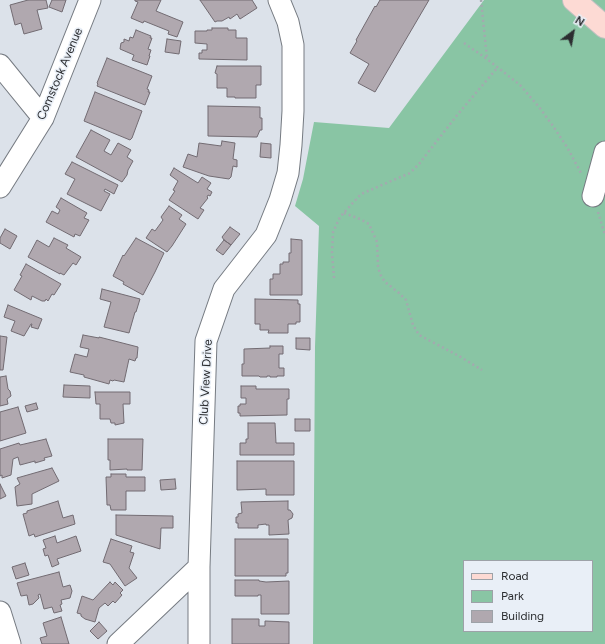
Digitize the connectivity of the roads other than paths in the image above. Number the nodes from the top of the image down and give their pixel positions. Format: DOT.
graph roads {
  1 [pos="90,0"];
  2 [pos="279,0"];
  3 [pos="574,0"];
  4 [pos="605,27"];
  5 [pos="0,65"];
  6 [pos="43,118"];
  7 [pos="605,152"];
  8 [pos="0,187"];
  9 [pos="593,196"];
  10 [pos="199,567"];
  11 [pos="0,612"];
  12 [pos="10,644"];
  13 [pos="118,644"];
  14 [pos="199,644"];
  1 -- 6 [label="street, Comstock Avenue"];
  2 -- 10 [label="street, Club View Drive"];
  3 -- 4 [label="main road"];
  5 -- 6 [label="street"];
  6 -- 8 [label="street, Comstock Avenue"];
  7 -- 9 [label="street"];
  10 -- 13 [label="street"];
  10 -- 14 [label="street, Club View Drive"];
  11 -- 12 [label="street"];
}
